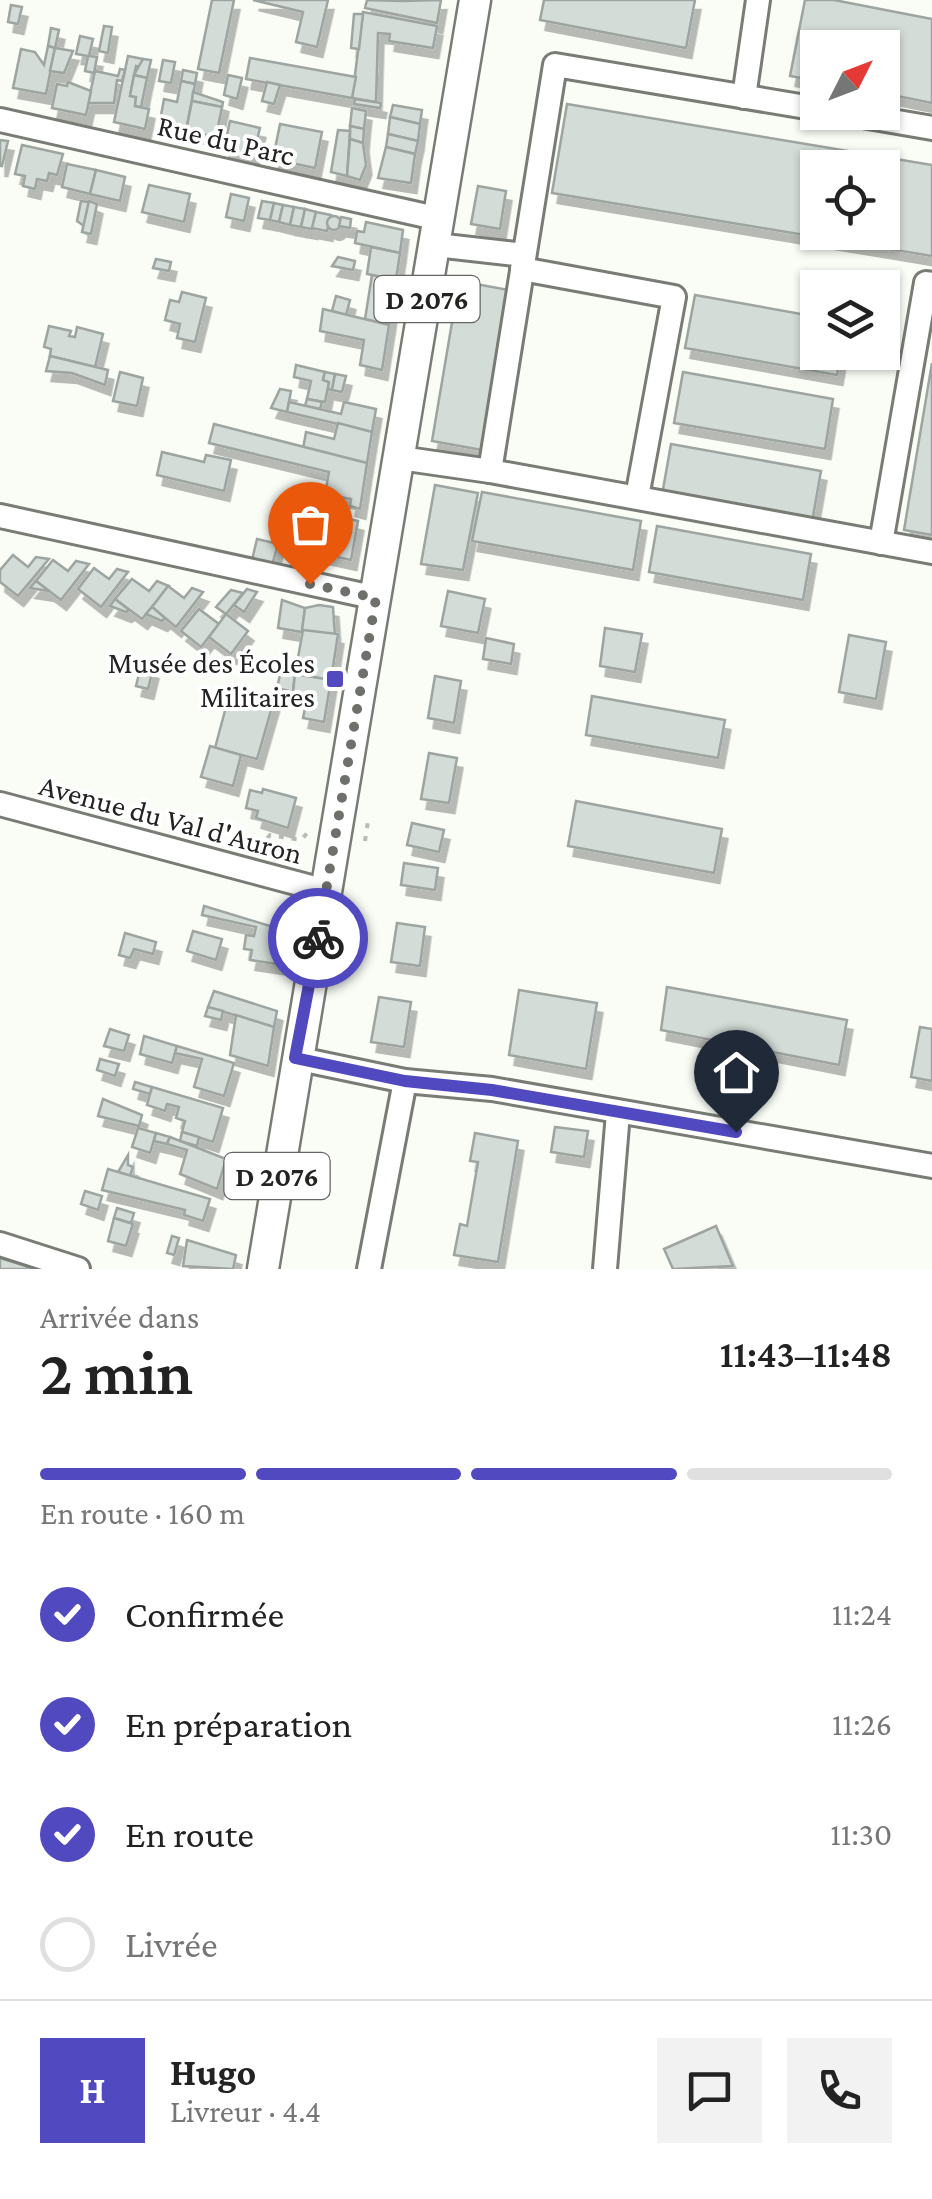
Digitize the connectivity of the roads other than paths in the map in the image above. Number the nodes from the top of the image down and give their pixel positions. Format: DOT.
graph roads {
  1 [pos="475,0"];
  2 [pos="758,0"];
  3 [pos="744,97"];
  4 [pos="800,106"];
  5 [pos="0,120"];
  6 [pos="900,122"];
  7 [pos="932,128"];
  8 [pos="438,232"];
  9 [pos="523,262"];
  10 [pos="932,284"];
  11 [pos="400,458"];
  12 [pos="490,471"];
  13 [pos="637,498"];
  14 [pos="0,516"];
  15 [pos="881,543"];
  16 [pos="932,552"];
  17 [pos="376,598"];
  18 [pos="0,804"];
  19 [pos="326,891"];
  20 [pos="295,1058"];
  21 [pos="405,1081"];
  22 [pos="618,1112"];
  23 [pos="932,1166"];
  24 [pos="0,1244"];
  25 [pos="78,1269"];
  26 [pos="263,1269"];
  27 [pos="369,1269"];
  28 [pos="605,1269"];
  1 -- 8 [label="main road, D 2076"];
  2 -- 3 [label="street"];
  3 -- 4 [label="street"];
  3 -- 9 [label="street"];
  5 -- 8 [label="street, Rue du Parc"];
  6 -- 7 [label="street"];
  8 -- 9 [label="street, Rue du Parc"];
  8 -- 11 [label="main road, D 2076"];
  9 -- 12 [label="street"];
  9 -- 13 [label="street, Rue du Parc"];
  10 -- 15 [label="street"];
  11 -- 12 [label="street"];
  11 -- 17 [label="main road, D 2076"];
  12 -- 13 [label="street"];
  13 -- 15 [label="street"];
  14 -- 17 [label="street"];
  15 -- 16 [label="street"];
  17 -- 19 [label="main road, D 2076"];
  18 -- 19 [label="street, Avenue du Val d'Auron"];
  19 -- 20 [label="main road, D 2076"];
  20 -- 21 [label="street"];
  20 -- 26 [label="main road, D 2076"];
  21 -- 22 [label="street"];
  21 -- 27 [label="street"];
  22 -- 23 [label="street"];
  22 -- 28 [label="street"];
  24 -- 25 [label="street"];
}
